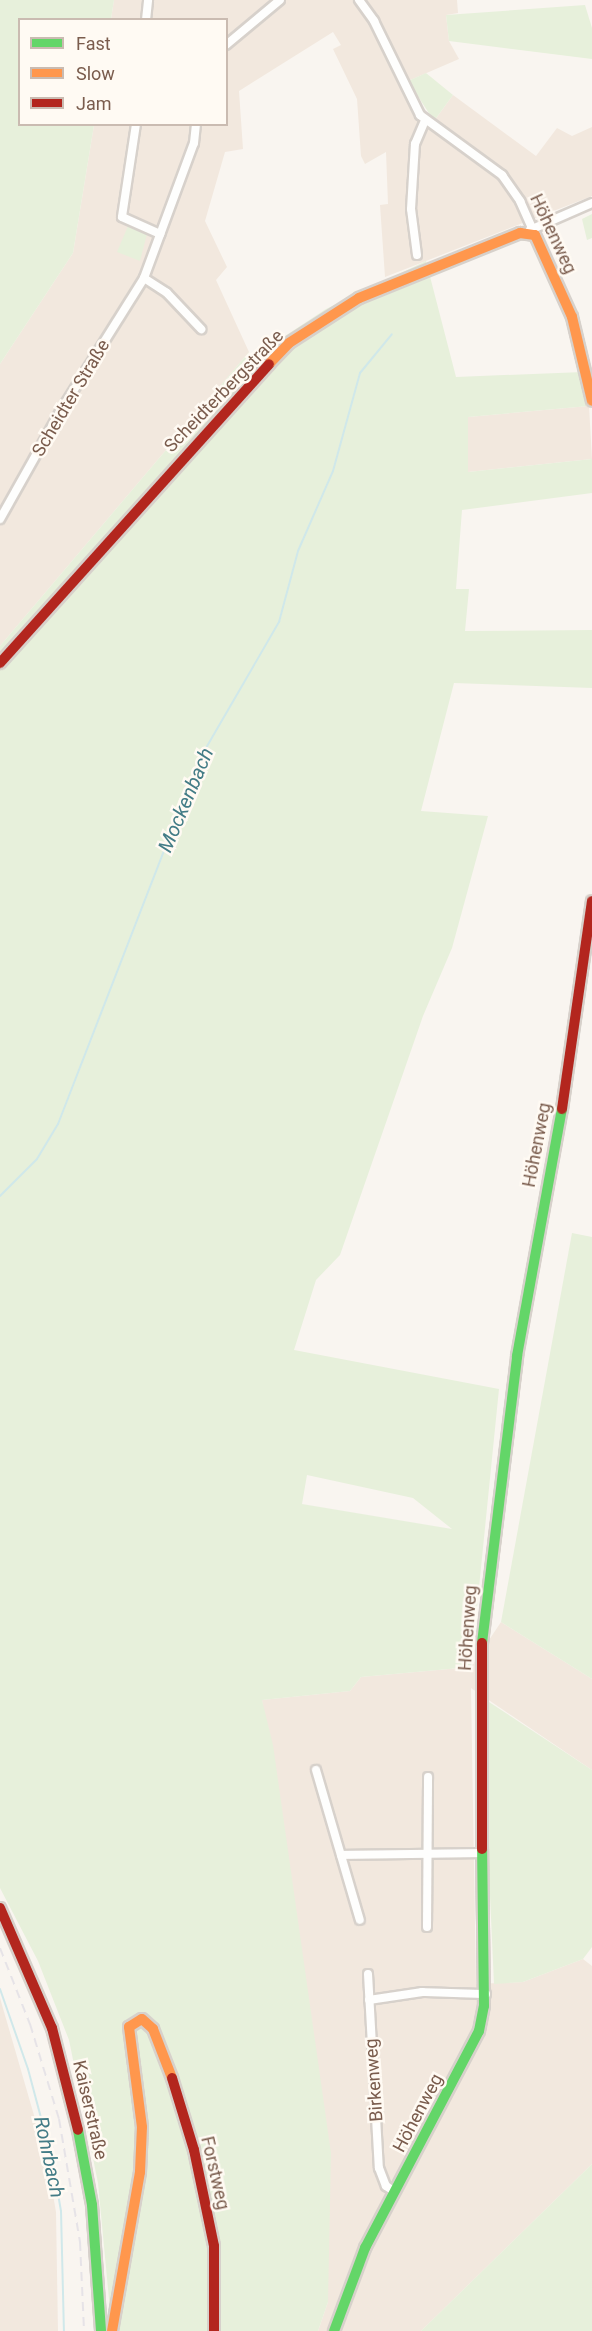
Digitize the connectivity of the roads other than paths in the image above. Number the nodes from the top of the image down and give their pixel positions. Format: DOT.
graph roads {
  1 [pos="148,0"];
  2 [pos="280,0"];
  3 [pos="359,0"];
  4 [pos="146,18"];
  5 [pos="228,43"];
  6 [pos="425,121"];
  7 [pos="136,126"];
  8 [pos="196,126"];
  9 [pos="592,203"];
  10 [pos="534,232"];
  11 [pos="160,234"];
  12 [pos="417,255"];
  13 [pos="144,278"];
  14 [pos="201,329"];
  15 [pos="592,401"];
  16 [pos="0,519"];
  17 [pos="0,663"];
  18 [pos="592,901"];
  19 [pos="316,1770"];
  20 [pos="428,1776"];
  21 [pos="481,1853"];
  22 [pos="341,1855"];
  23 [pos="428,1855"];
  24 [pos="0,1908"];
  25 [pos="360,1920"];
  26 [pos="427,1927"];
  27 [pos="368,1974"];
  28 [pos="486,1994"];
  29 [pos="369,2000"];
  30 [pos="394,2191"];
  31 [pos="101,2331"];
  32 [pos="112,2331"];
  33 [pos="214,2331"];
  34 [pos="334,2331"];
  1 -- 4 [label="street"];
  2 -- 5 [label="street"];
  3 -- 6 [label="street, Höhenweg"];
  6 -- 10 [label="street, Höhenweg"];
  6 -- 12 [label="street"];
  7 -- 11 [label="street"];
  8 -- 11 [label="street, Scheidter Straße"];
  9 -- 10 [label="street"];
  10 -- 15 [label="street, Höhenweg"];
  10 -- 17 [label="street, Scheidterbergstraße"];
  11 -- 13 [label="street, Scheidter Straße"];
  13 -- 14 [label="street"];
  13 -- 16 [label="street, Scheidter Straße"];
  18 -- 21 [label="street, Höhenweg"];
  19 -- 22 [label="street"];
  20 -- 23 [label="street"];
  21 -- 23 [label="street"];
  21 -- 28 [label="street, Höhenweg"];
  22 -- 23 [label="street"];
  22 -- 25 [label="street"];
  23 -- 26 [label="street"];
  24 -- 31 [label="street, Kaiserstraße"];
  27 -- 29 [label="street, Birkenweg"];
  28 -- 29 [label="street"];
  28 -- 30 [label="street, Höhenweg"];
  29 -- 30 [label="street, Birkenweg"];
  30 -- 34 [label="street, Höhenweg"];
  32 -- 33 [label="street, Forstweg"];
}
